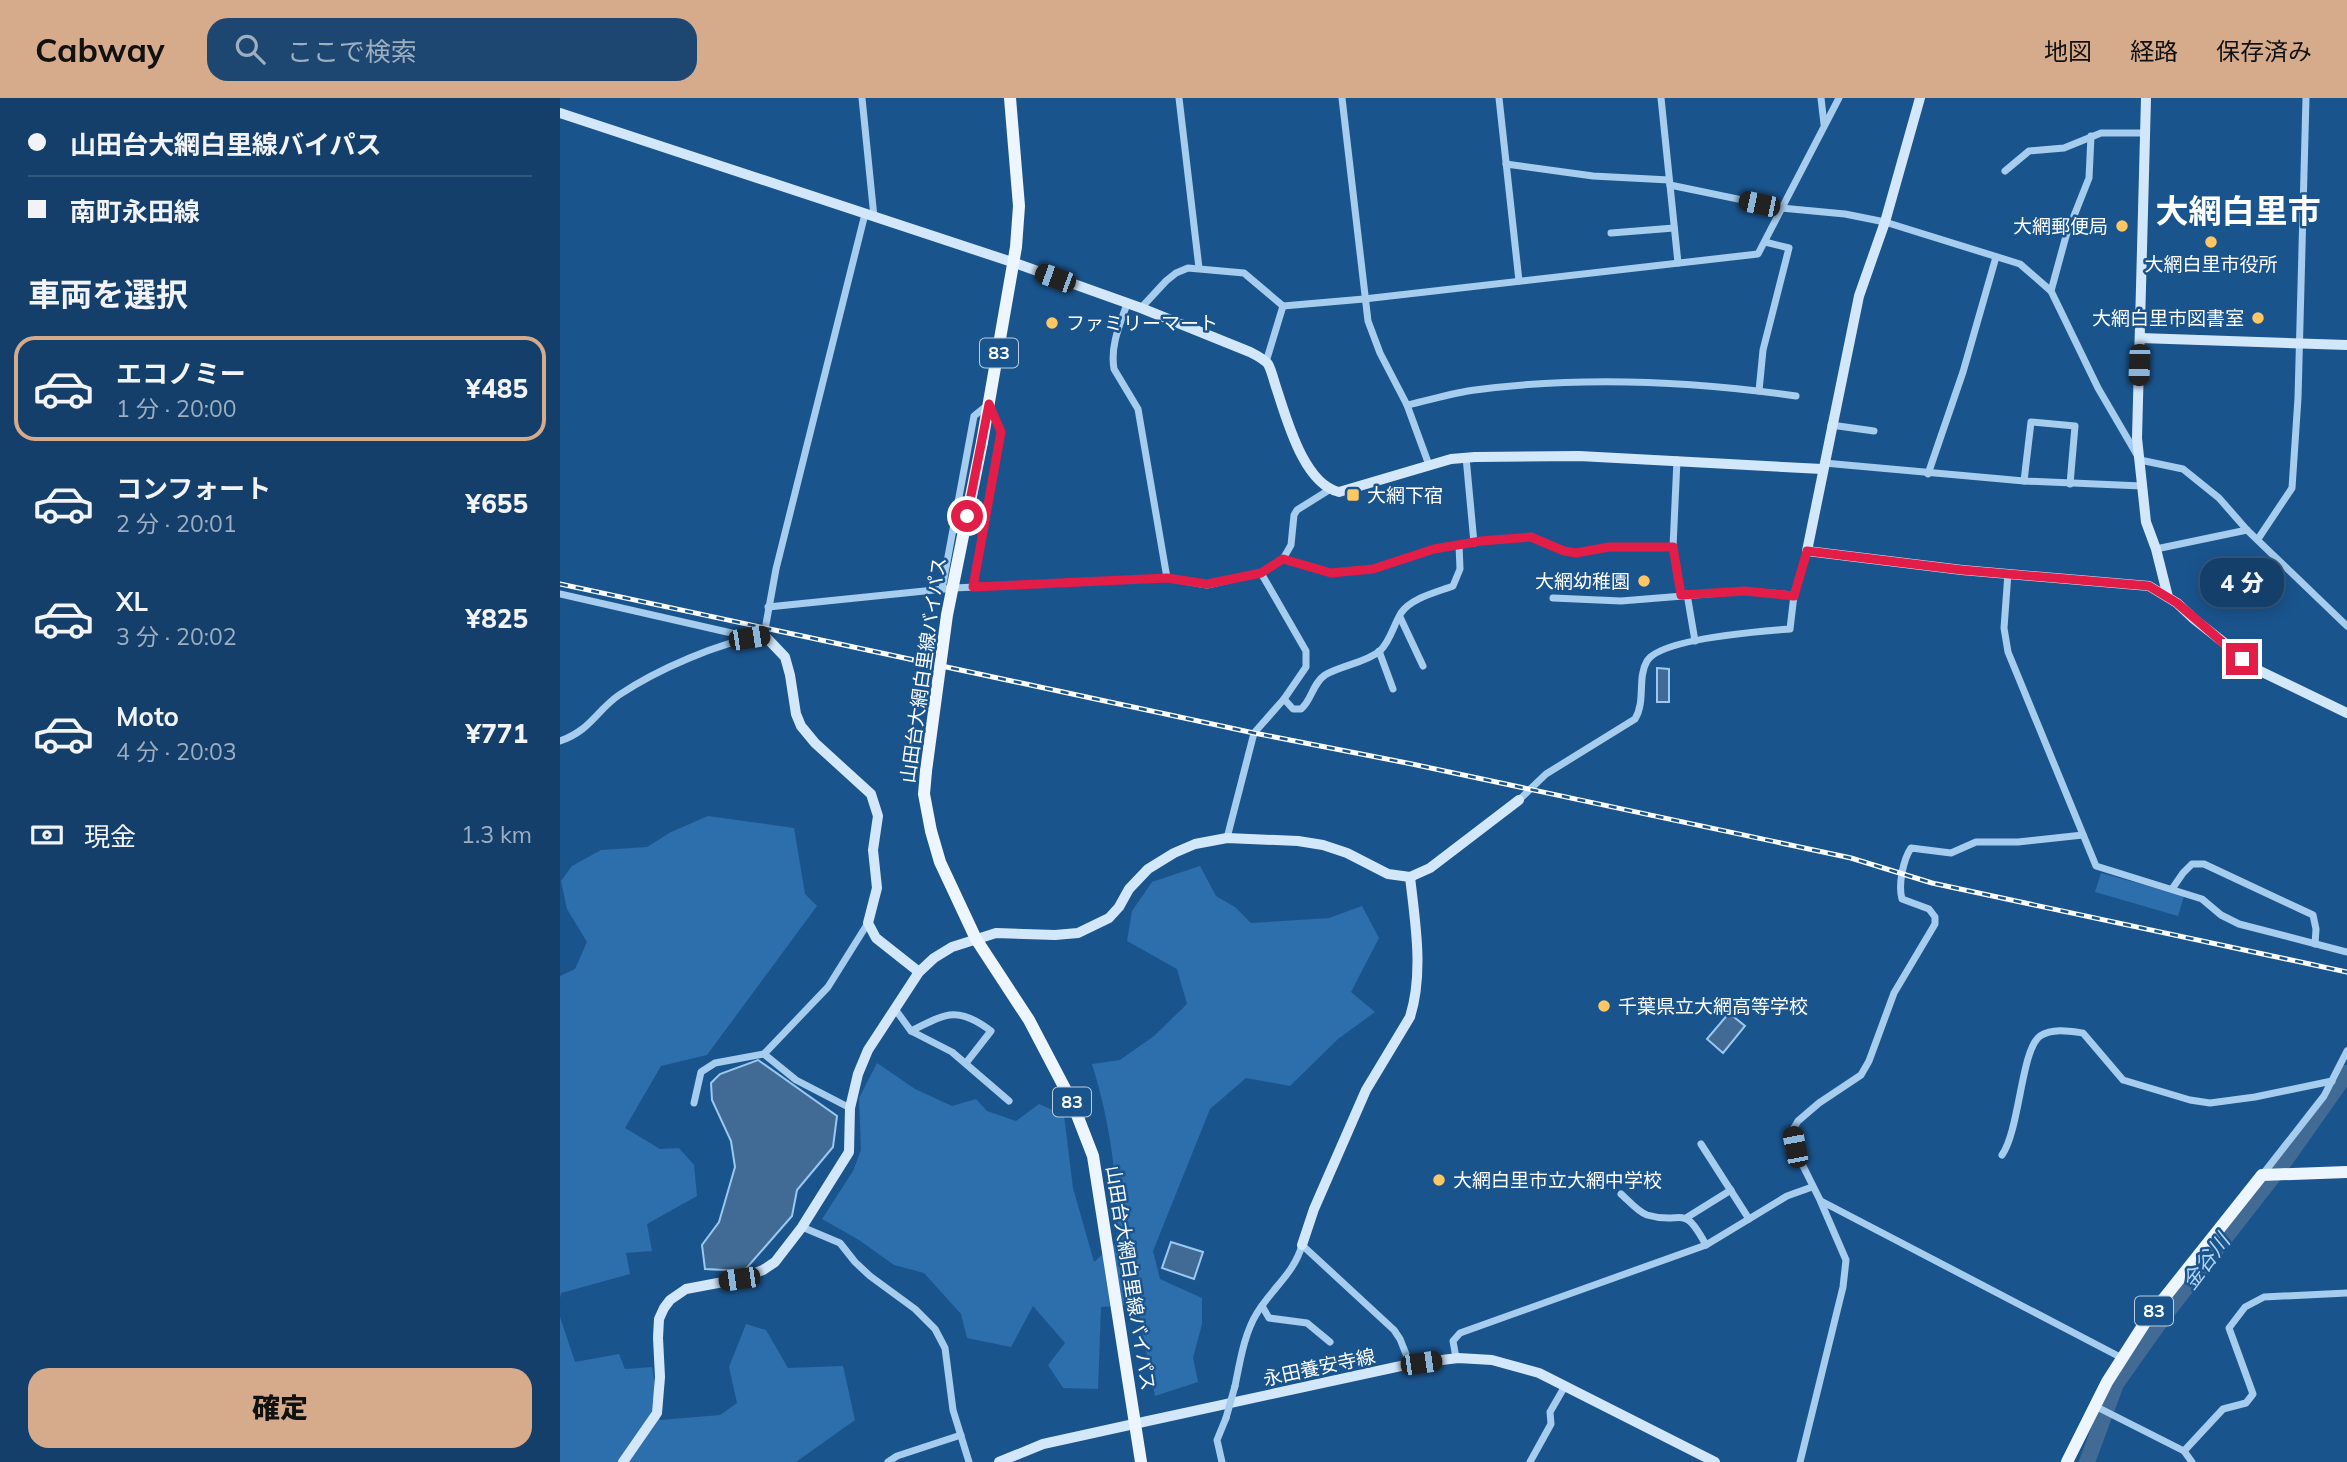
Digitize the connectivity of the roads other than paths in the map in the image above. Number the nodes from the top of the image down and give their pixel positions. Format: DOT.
graph roads {
  1 [pos="862,98"];
  2 [pos="1010,98"];
  3 [pos="1179,98"];
  4 [pos="1342,98"];
  5 [pos="1499,98"];
  6 [pos="1661,98"];
  7 [pos="1821,98"];
  8 [pos="1839,98"];
  9 [pos="1920,98"];
  10 [pos="2146,98"];
  11 [pos="2306,98"];
  12 [pos="560,113"];
  13 [pos="1824,124"];
  14 [pos="2145,133"];
  15 [pos="2091,136"];
  16 [pos="1506,164"];
  17 [pos="2005,171"];
  18 [pos="1670,183"];
  19 [pos="1781,208"];
  20 [pos="869,215"];
  21 [pos="1885,222"];
  22 [pos="1674,228"];
  23 [pos="1611,233"];
  24 [pos="1765,242"];
  25 [pos="1996,257"];
  26 [pos="1015,263"];
  27 [pos="1678,263"];
  28 [pos="1199,268"];
  29 [pos="1519,281"];
  30 [pos="2051,291"];
  31 [pos="1364,299"];
  32 [pos="1127,304"];
  33 [pos="1283,306"];
  34 [pos="1141,308"];
  35 [pos="2140,338"];
  36 [pos="2300,343"];
  37 [pos="2347,345"];
  38 [pos="1266,362"];
  39 [pos="1759,390"];
  40 [pos="1796,396"];
  41 [pos="989,404"];
  42 [pos="1407,405"];
  43 [pos="1831,425"];
  44 [pos="1874,431"];
  45 [pos="1466,457"];
  46 [pos="1677,460"];
  47 [pos="2140,460"];
  48 [pos="1429,465"];
  49 [pos="1823,466"];
  50 [pos="1928,474"];
  51 [pos="2024,481"];
  52 [pos="2070,484"];
  53 [pos="2142,486"];
  54 [pos="1329,490"];
  55 [pos="2247,530"];
  56 [pos="2258,538"];
  57 [pos="1474,542"];
  58 [pos="1459,545"];
  59 [pos="1673,547"];
  60 [pos="2156,549"];
  61 [pos="1807,551"];
  62 [pos="1283,559"];
  63 [pos="1261,573"];
  64 [pos="2008,573"];
  65 [pos="1167,578"];
  66 [pos="973,587"];
  67 [pos="942,589"];
  68 [pos="560,594"];
  69 [pos="1684,595"];
  70 [pos="1794,596"];
  71 [pos="2168,597"];
  72 [pos="1553,598"];
  73 [pos="768,607"];
  74 [pos="1400,617"];
  75 [pos="2347,626"];
  76 [pos="764,635"];
  77 [pos="749,638"];
  78 [pos="1695,641"];
  79 [pos="1379,651"];
  80 [pos="1423,666"];
  81 [pos="1393,689"];
  82 [pos="1284,699"];
  83 [pos="2347,713"];
  84 [pos="560,741"];
  85 [pos="1519,800"];
  86 [pos="2083,835"];
  87 [pos="1227,838"];
  88 [pos="1410,877"];
  89 [pos="2172,889"];
  90 [pos="868,923"];
  91 [pos="976,939"];
  92 [pos="2315,944"];
  93 [pos="2347,952"];
  94 [pos="919,972"];
  95 [pos="895,1009"];
  96 [pos="911,1031"];
  97 [pos="2347,1051"];
  98 [pos="764,1054"];
  99 [pos="966,1063"];
  100 [pos="2333,1081"];
  101 [pos="1009,1101"];
  102 [pos="694,1103"];
  103 [pos="850,1108"];
  104 [pos="1701,1144"];
  105 [pos="2003,1155"];
  106 [pos="2347,1172"];
  107 [pos="2262,1175"];
  108 [pos="1812,1187"];
  109 [pos="1731,1190"];
  110 [pos="1621,1194"];
  111 [pos="1821,1200"];
  112 [pos="1686,1218"];
  113 [pos="1749,1219"];
  114 [pos="802,1227"];
  115 [pos="1302,1245"];
  116 [pos="1706,1245"];
  117 [pos="2347,1293"];
  118 [pos="1262,1306"];
  119 [pos="1330,1342"];
  120 [pos="2122,1357"];
  121 [pos="1456,1358"];
  122 [pos="1410,1364"];
  123 [pos="1565,1386"];
  124 [pos="2095,1406"];
  125 [pos="1134,1424"];
  126 [pos="961,1435"];
  127 [pos="2184,1451"];
  128 [pos="623,1462"];
  129 [pos="888,1462"];
  130 [pos="969,1462"];
  131 [pos="999,1462"];
  132 [pos="1141,1462"];
  133 [pos="1222,1462"];
  134 [pos="1530,1462"];
  135 [pos="1716,1462"];
  136 [pos="1800,1462"];
  137 [pos="2067,1462"];
  138 [pos="2192,1462"];
  1 -- 20 [label="street"];
  2 -- 26 [label="main road, 山田台大網白里線バイパス / 83"];
  3 -- 28 [label="street"];
  4 -- 31 [label="street"];
  5 -- 16 [label="street"];
  6 -- 18 [label="street"];
  7 -- 13 [label="street"];
  8 -- 13 [label="street"];
  9 -- 21 [label="street"];
  10 -- 14 [label="street"];
  11 -- 36 [label="street"];
  12 -- 20 [label="street"];
  13 -- 19 [label="street"];
  14 -- 15 [label="street"];
  14 -- 35 [label="street"];
  15 -- 17 [label="street"];
  15 -- 30 [label="street"];
  16 -- 18 [label="street"];
  16 -- 29 [label="street"];
  18 -- 19 [label="street"];
  18 -- 22 [label="street"];
  19 -- 21 [label="street"];
  19 -- 24 [label="street"];
  20 -- 26 [label="street"];
  20 -- 73 [label="street"];
  21 -- 25 [label="street"];
  21 -- 43 [label="street"];
  22 -- 23 [label="street"];
  22 -- 27 [label="street"];
  24 -- 27 [label="street"];
  24 -- 39 [label="street"];
  25 -- 30 [label="street"];
  25 -- 50 [label="street"];
  26 -- 32 [label="street"];
  26 -- 41 [label="main road, 山田台大網白里線バイパス / 83"];
  27 -- 29 [label="street"];
  28 -- 33 [label="street"];
  28 -- 34 [label="street"];
  29 -- 31 [label="street"];
  30 -- 47 [label="street"];
  31 -- 33 [label="street"];
  31 -- 42 [label="street"];
  32 -- 34 [label="street"];
  32 -- 65 [label="street"];
  33 -- 38 [label="street"];
  34 -- 38 [label="street"];
  35 -- 36 [label="street"];
  35 -- 47 [label="street"];
  36 -- 37 [label="street"];
  36 -- 56 [label="street"];
  38 -- 54 [label="street"];
  39 -- 40 [label="street"];
  39 -- 42 [label="street"];
  41 -- 66 [label="street"];
  41 -- 67 [label="street"];
  41 -- 91 [label="main road, 山田台大網白里線バイパス / 83, bridge"];
  42 -- 48 [label="street"];
  43 -- 44 [label="street"];
  43 -- 49 [label="street"];
  45 -- 46 [label="street"];
  45 -- 48 [label="street"];
  45 -- 57 [label="street"];
  46 -- 49 [label="street"];
  46 -- 59 [label="street"];
  47 -- 53 [label="street"];
  47 -- 55 [label="street"];
  48 -- 54 [label="street"];
  49 -- 50 [label="street"];
  49 -- 61 [label="street"];
  50 -- 51 [label="street"];
  51 -- 52 [label="street"];
  51 -- 52 [label="street"];
  52 -- 53 [label="street"];
  53 -- 60 [label="street"];
  54 -- 62 [label="street"];
  55 -- 56 [label="street"];
  55 -- 60 [label="street"];
  56 -- 75 [label="street"];
  57 -- 58 [label="street"];
  57 -- 59 [label="street"];
  58 -- 62 [label="street"];
  58 -- 74 [label="street"];
  59 -- 69 [label="street"];
  60 -- 71 [label="street"];
  61 -- 64 [label="street"];
  61 -- 70 [label="street"];
  62 -- 63 [label="street"];
  63 -- 65 [label="street"];
  63 -- 82 [label="street"];
  64 -- 71 [label="street"];
  64 -- 86 [label="street"];
  65 -- 66 [label="street"];
  66 -- 67 [label="street"];
  67 -- 73 [label="street"];
  68 -- 77 [label="street"];
  69 -- 70 [label="street"];
  69 -- 72 [label="street"];
  69 -- 78 [label="street"];
  70 -- 78 [label="street"];
  71 -- 83 [label="street"];
  73 -- 76 [label="street"];
  74 -- 79 [label="street"];
  74 -- 80 [label="street"];
  76 -- 77 [label="street"];
  76 -- 90 [label="street"];
  77 -- 84 [label="street"];
  78 -- 85 [label="street"];
  79 -- 81 [label="street"];
  79 -- 82 [label="street"];
  82 -- 87 [label="street"];
  85 -- 88 [label="street"];
  86 -- 89 [label="street"];
  86 -- 108 [label="street"];
  87 -- 88 [label="street"];
  87 -- 91 [label="street"];
  88 -- 115 [label="street"];
  89 -- 92 [label="street"];
  89 -- 92 [label="street"];
  90 -- 94 [label="street"];
  90 -- 98 [label="street"];
  91 -- 94 [label="street"];
  91 -- 125 [label="main road, 山田台大網白里線バイパス / 83"];
  92 -- 93 [label="street"];
  94 -- 95 [label="street"];
  95 -- 96 [label="street"];
  95 -- 103 [label="street"];
  96 -- 99 [label="street"];
  96 -- 99 [label="street"];
  97 -- 100 [label="street"];
  98 -- 102 [label="street"];
  98 -- 103 [label="street"];
  99 -- 101 [label="street"];
  100 -- 105 [label="street"];
  100 -- 107 [label="street"];
  103 -- 114 [label="street"];
  104 -- 109 [label="street"];
  106 -- 107 [label="main road"];
  107 -- 120 [label="main road, 83"];
  108 -- 111 [label="street"];
  108 -- 113 [label="street"];
  109 -- 112 [label="street"];
  109 -- 113 [label="street"];
  110 -- 112 [label="street"];
  111 -- 120 [label="street"];
  111 -- 136 [label="street"];
  112 -- 116 [label="street"];
  113 -- 116 [label="street"];
  114 -- 126 [label="street"];
  114 -- 128 [label="street"];
  115 -- 118 [label="street"];
  115 -- 122 [label="street"];
  116 -- 121 [label="street"];
  117 -- 127 [label="street"];
  118 -- 119 [label="street"];
  118 -- 133 [label="street, bridge"];
  120 -- 124 [label="main road, 83"];
  121 -- 122 [label="street, 永田養安寺線"];
  121 -- 123 [label="street, 永田養安寺線"];
  122 -- 125 [label="street, 永田養安寺線"];
  123 -- 134 [label="street"];
  123 -- 135 [label="street, 永田養安寺線"];
  124 -- 127 [label="street"];
  124 -- 137 [label="main road, 83"];
  125 -- 131 [label="street, 永田養安寺線"];
  125 -- 132 [label="main road, 山田台大網白里線バイパス / 83"];
  126 -- 129 [label="street"];
  126 -- 130 [label="street"];
  127 -- 138 [label="street"];
}
